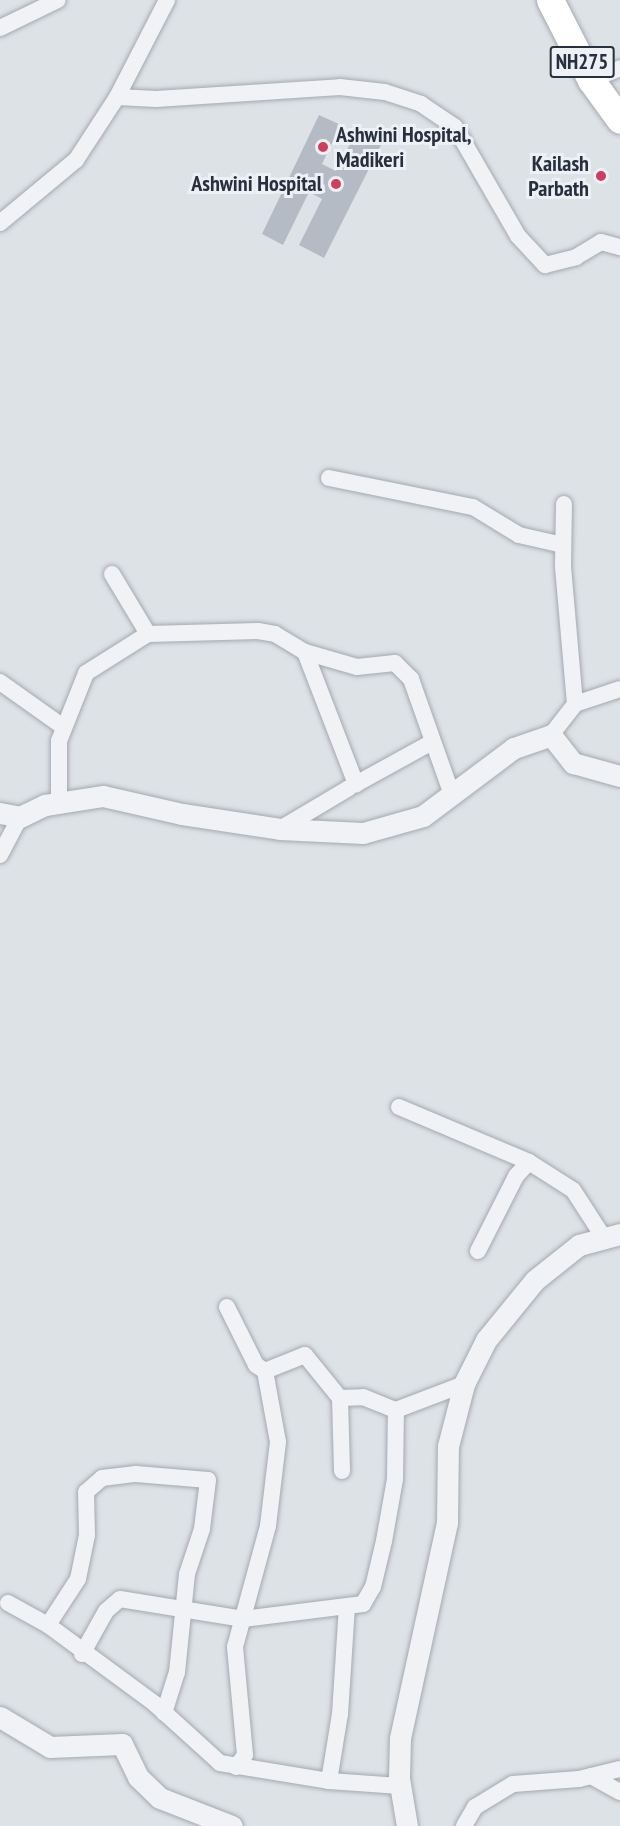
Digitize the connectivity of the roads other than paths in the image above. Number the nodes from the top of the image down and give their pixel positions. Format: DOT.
graph roads {
  1 [pos="58,0"];
  2 [pos="167,0"];
  3 [pos="550,0"];
  4 [pos="0,28"];
  5 [pos="620,68"];
  6 [pos="591,80"];
  7 [pos="117,97"];
  8 [pos="620,120"];
  9 [pos="0,223"];
  10 [pos="620,247"];
  11 [pos="329,478"];
  12 [pos="564,504"];
  13 [pos="563,545"];
  14 [pos="112,574"];
  15 [pos="148,634"];
  16 [pos="305,652"];
  17 [pos="0,681"];
  18 [pos="620,689"];
  19 [pos="575,704"];
  20 [pos="62,726"];
  21 [pos="551,735"];
  22 [pos="432,742"];
  23 [pos="620,776"];
  24 [pos="349,788"];
  25 [pos="452,795"];
  26 [pos="59,802"];
  27 [pos="10,815"];
  28 [pos="280,829"];
  29 [pos="0,855"];
  30 [pos="399,1107"];
  31 [pos="529,1162"];
  32 [pos="612,1236"];
  33 [pos="478,1251"];
  34 [pos="227,1307"];
  35 [pos="265,1371"];
  36 [pos="464,1384"];
  37 [pos="340,1398"];
  38 [pos="396,1410"];
  39 [pos="342,1471"];
  40 [pos="8,1603"];
  41 [pos="347,1607"];
  42 [pos="182,1609"];
  43 [pos="243,1620"];
  44 [pos="48,1625"];
  45 [pos="82,1654"];
  46 [pos="164,1713"];
  47 [pos="0,1718"];
  48 [pos="236,1767"];
  49 [pos="620,1769"];
  50 [pos="591,1776"];
  51 [pos="329,1781"];
  52 [pos="400,1786"];
  53 [pos="620,1792"];
  54 [pos="232,1826"];
  55 [pos="407,1826"];
  56 [pos="464,1826"];
  1 -- 4 [label="street"];
  2 -- 7 [label="street"];
  3 -- 6 [label="highway, NH275"];
  5 -- 6 [label="street"];
  6 -- 8 [label="highway, NH275"];
  7 -- 9 [label="street"];
  7 -- 10 [label="street"];
  11 -- 13 [label="street"];
  12 -- 13 [label="street"];
  13 -- 19 [label="street"];
  14 -- 15 [label="street"];
  15 -- 16 [label="street"];
  15 -- 20 [label="street"];
  16 -- 22 [label="street"];
  16 -- 22 [label="street"];
  17 -- 20 [label="street"];
  18 -- 19 [label="street"];
  19 -- 21 [label="street"];
  20 -- 26 [label="street"];
  21 -- 23 [label="street"];
  21 -- 25 [label="street"];
  22 -- 25 [label="street"];
  24 -- 28 [label="street"];
  25 -- 28 [label="street"];
  26 -- 27 [label="street"];
  26 -- 28 [label="street"];
  27 -- 29 [label="street"];
  30 -- 31 [label="street"];
  31 -- 32 [label="street"];
  31 -- 33 [label="street"];
  32 -- 36 [label="street"];
  34 -- 35 [label="street"];
  35 -- 37 [label="street"];
  35 -- 43 [label="street"];
  36 -- 38 [label="street"];
  36 -- 52 [label="street"];
  37 -- 38 [label="street"];
  37 -- 39 [label="street"];
  38 -- 41 [label="street"];
  40 -- 44 [label="street"];
  41 -- 43 [label="street"];
  41 -- 51 [label="street"];
  42 -- 43 [label="street"];
  42 -- 44 [label="street"];
  42 -- 45 [label="street"];
  42 -- 46 [label="street"];
  43 -- 48 [label="street"];
  44 -- 45 [label="street"];
  45 -- 46 [label="street"];
  46 -- 48 [label="street"];
  47 -- 54 [label="street"];
  48 -- 51 [label="street"];
  49 -- 50 [label="street"];
  50 -- 53 [label="street"];
  50 -- 56 [label="street"];
  51 -- 52 [label="street"];
  52 -- 55 [label="street"];
}
